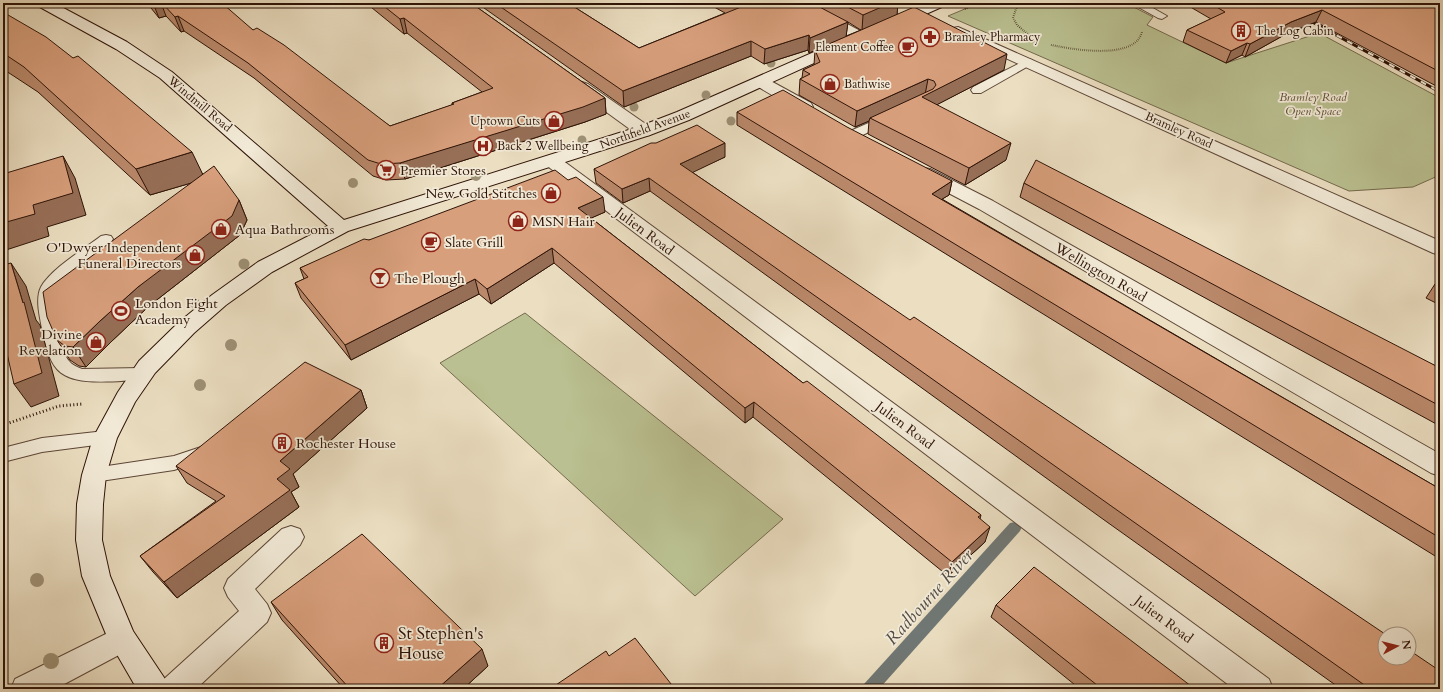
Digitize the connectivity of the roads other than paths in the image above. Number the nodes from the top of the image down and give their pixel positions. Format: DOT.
graph roads {
  1 [pos="43,3"];
  2 [pos="797,3"];
  3 [pos="939,3"];
  4 [pos="1136,3"];
  5 [pos="917,12"];
  6 [pos="1162,16"];
  7 [pos="872,32"];
  8 [pos="1028,62"];
  9 [pos="570,78"];
  10 [pos="761,82"];
  11 [pos="976,90"];
  12 [pos="899,113"];
  13 [pos="820,116"];
  14 [pos="644,131"];
  15 [pos="846,131"];
  16 [pos="873,146"];
  17 [pos="552,161"];
  18 [pos="908,164"];
  19 [pos="341,227"];
  20 [pos="106,239"];
  21 [pos="1440,249"];
  22 [pos="142,374"];
  23 [pos="105,438"];
  24 [pos="216,446"];
  25 [pos="3,455"];
  26 [pos="1440,466"];
  27 [pos="94,475"];
  28 [pos="291,537"];
  29 [pos="122,639"];
  30 [pos="26,689"];
  31 [pos="154,689"];
  32 [pos="175,689"];
  33 [pos="1258,689"];
  1 -- 19 [label="street, Windmill Road"];
  2 -- 7 [label="street"];
  3 -- 5 [label="street, Northfield Avenue"];
  4 -- 6 [label="lane"];
  5 -- 7 [label="street, Northfield Avenue"];
  5 -- 8 [label="street, Bramley Road"];
  7 -- 10 [label="street, Northfield Avenue"];
  8 -- 11 [label="lane"];
  8 -- 21 [label="street, Bramley Road"];
  9 -- 14 [label="street"];
  10 -- 13 [label="street"];
  10 -- 14 [label="street, Northfield Avenue"];
  12 -- 15 [label="lane"];
  14 -- 17 [label="street, Northfield Avenue"];
  15 -- 16 [label="street"];
  17 -- 19 [label="street, Northfield Avenue"];
  17 -- 33 [label="street, Julien Road"];
  18 -- 26 [label="street, Wellington Road"];
  19 -- 22 [label="street, Northfield Avenue"];
  20 -- 22 [label="lane"];
  22 -- 23 [label="street, Northfield Avenue"];
  23 -- 25 [label="lane"];
  23 -- 27 [label="street, Northfield Avenue"];
  24 -- 27 [label="lane"];
  27 -- 29 [label="street, Northfield Avenue"];
  28 -- 32 [label="street"];
  29 -- 30 [label="street"];
  29 -- 31 [label="street, Northfield Avenue"];
}
